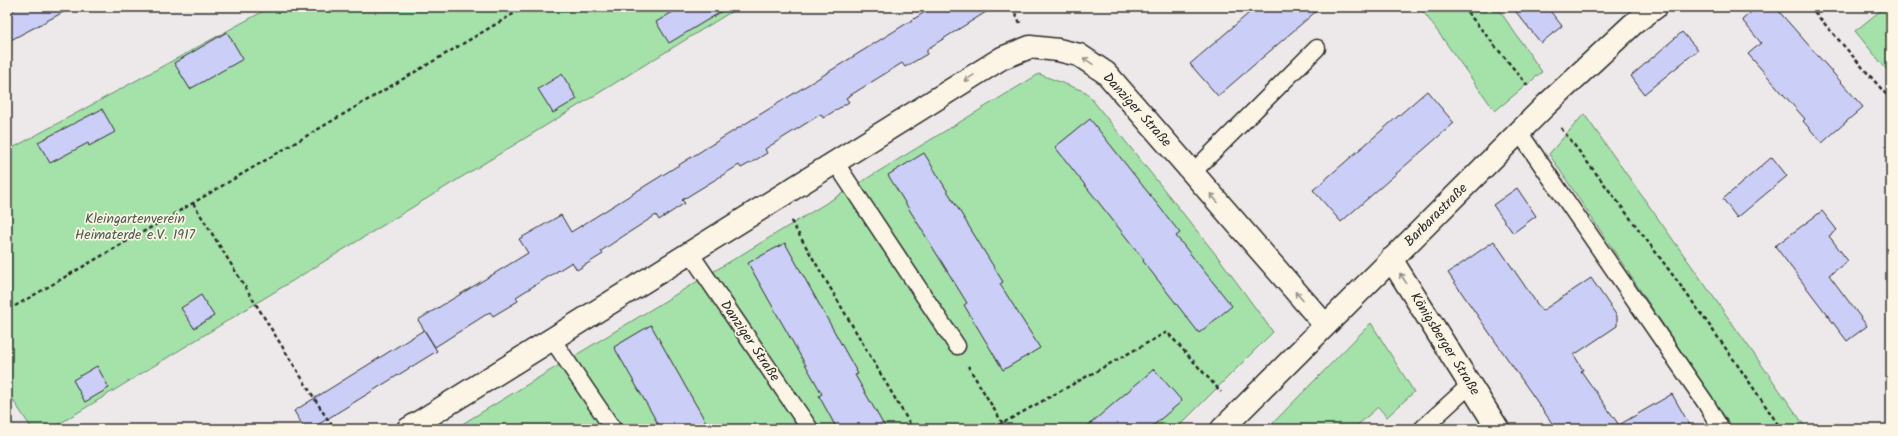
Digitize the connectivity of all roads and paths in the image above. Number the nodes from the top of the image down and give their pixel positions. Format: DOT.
graph roads {
  1 [pos="525,7"];
  2 [pos="1462,7"];
  3 [pos="1656,7"];
  4 [pos="1810,7"];
  5 [pos="1317,48"];
  6 [pos="1891,100"];
  7 [pos="1545,106"];
  8 [pos="1519,132"];
  9 [pos="835,162"];
  10 [pos="1192,172"];
  11 [pos="777,198"];
  12 [pos="193,203"];
  13 [pos="690,253"];
  14 [pos="1391,259"];
  15 [pos="15,306"];
  16 [pos="1325,325"];
  17 [pos="552,339"];
  18 [pos="957,346"];
  19 [pos="1471,384"];
  20 [pos="1239,412"];
  21 [pos="1003,424"];
  22 [pos="415,427"];
  23 [pos="335,429"];
  24 [pos="613,429"];
  25 [pos="810,429"];
  26 [pos="913,429"];
  27 [pos="992,429"];
  28 [pos="1222,429"];
  29 [pos="1422,429"];
  30 [pos="1498,429"];
  31 [pos="1721,429"];
  32 [pos="1781,429"];
  1 -- 12 [label="path"];
  2 -- 7 [label="path"];
  3 -- 7 [label="street, Barbarastraße"];
  4 -- 6 [label="path"];
  5 -- 10 [label="lane"];
  7 -- 8 [label="street, Barbarastraße"];
  7 -- 32 [label="path"];
  8 -- 14 [label="street, Barbarastraße"];
  8 -- 31 [label="lane"];
  10 -- 9 [label="street, Danziger Straße, one-way"];
  9 -- 11 [label="street, Danziger Straße"];
  9 -- 18 [label="lane"];
  16 -- 10 [label="street, Danziger Straße, one-way"];
  11 -- 13 [label="street, Danziger Straße"];
  11 -- 26 [label="path"];
  12 -- 15 [label="path"];
  12 -- 23 [label="path"];
  13 -- 17 [label="street, Danziger Straße"];
  13 -- 25 [label="lane, Danziger Straße"];
  14 -- 16 [label="street, Barbarastraße"];
  19 -- 14 [label="street, Königsberger Straße, one-way"];
  16 -- 20 [label="street, Barbarastraße"];
  17 -- 22 [label="street, Danziger Straße"];
  17 -- 24 [label="lane"];
  18 -- 21 [label="path"];
  19 -- 29 [label="lane"];
  19 -- 30 [label="street, Königsberger Straße"];
  20 -- 21 [label="path"];
  20 -- 28 [label="street, Barbarastraße"];
  21 -- 27 [label="path"];
}
